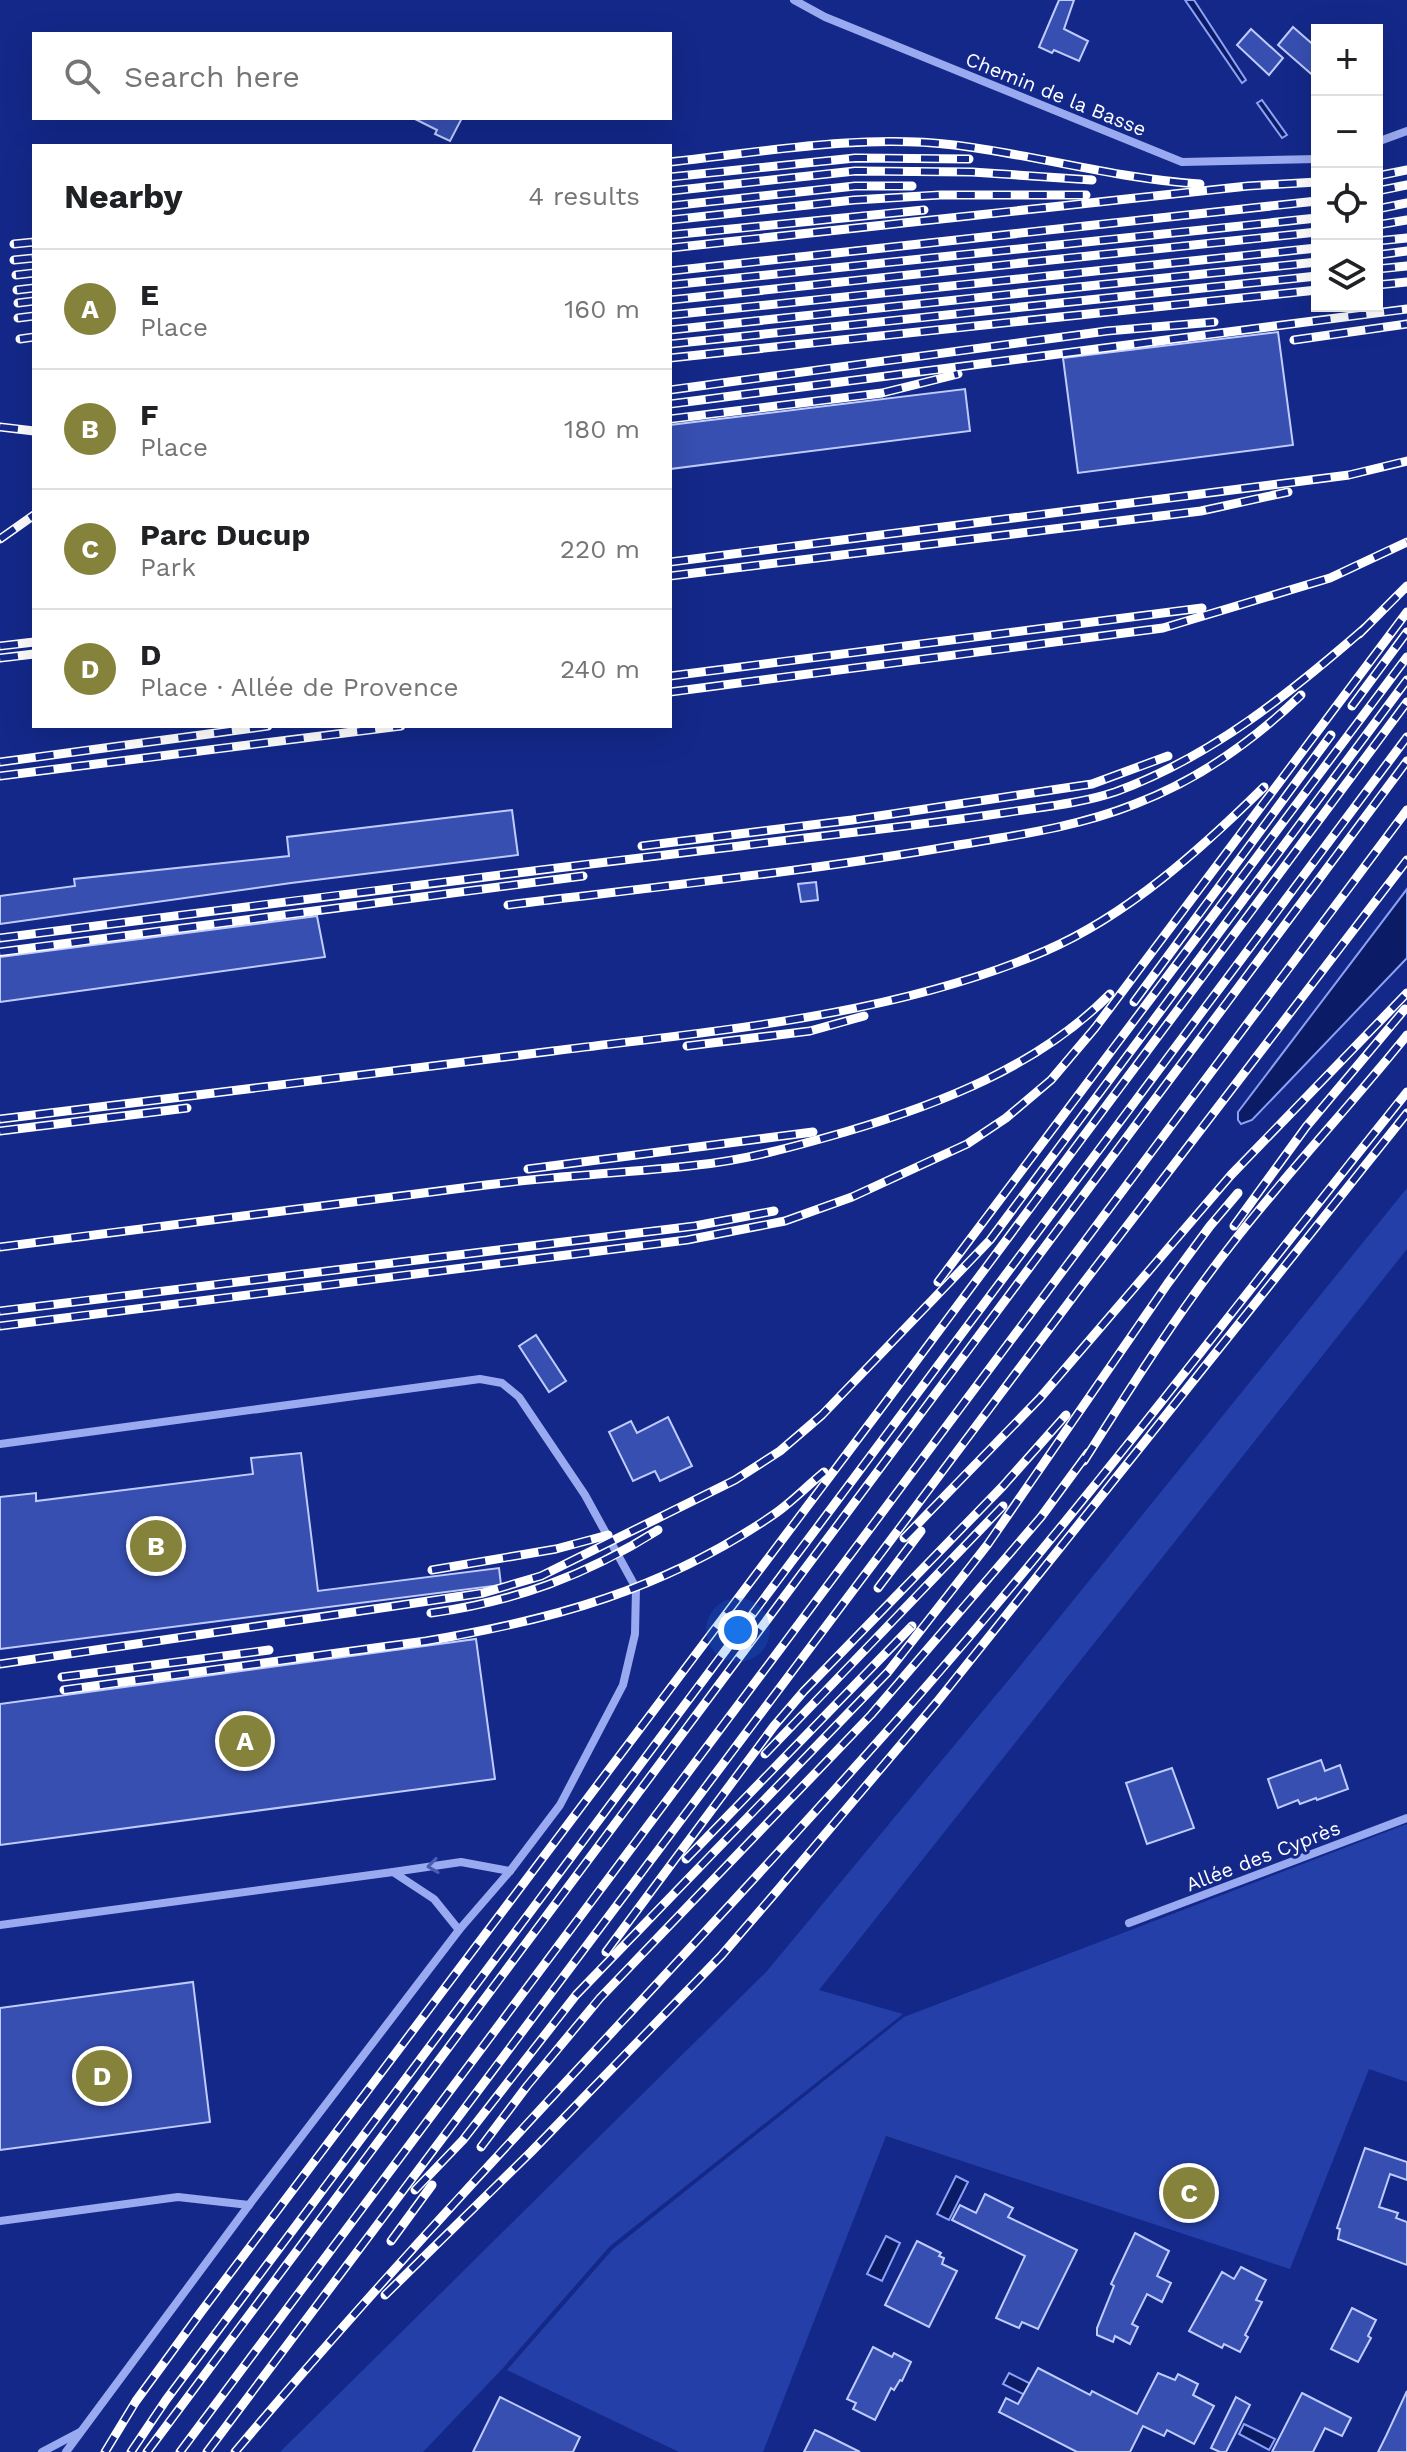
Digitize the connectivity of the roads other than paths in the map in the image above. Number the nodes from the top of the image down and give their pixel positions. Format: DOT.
graph roads {
  1 [pos="794,0"];
  2 [pos="1407,131"];
  3 [pos="1383,140"];
  4 [pos="1311,159"];
  5 [pos="0,1444"];
  6 [pos="1407,1818"];
  7 [pos="510,1871"];
  8 [pos="393,1872"];
  9 [pos="1129,1923"];
  10 [pos="0,1925"];
  11 [pos="459,1930"];
  12 [pos="249,2205"];
  13 [pos="0,2221"];
  14 [pos="84,2429"];
  15 [pos="42,2452"];
  16 [pos="66,2452"];
  1 -- 4 [label="street, Chemin de la Basse"];
  2 -- 3 [label="street"];
  5 -- 7 [label="street"];
  6 -- 9 [label="street, Allée des Cyprès"];
  7 -- 8 [label="street, one-way"];
  7 -- 11 [label="street"];
  8 -- 10 [label="street"];
  8 -- 11 [label="street"];
  11 -- 12 [label="street"];
  12 -- 13 [label="street"];
  12 -- 14 [label="street"];
  14 -- 15 [label="street"];
  14 -- 16 [label="street"];
}
